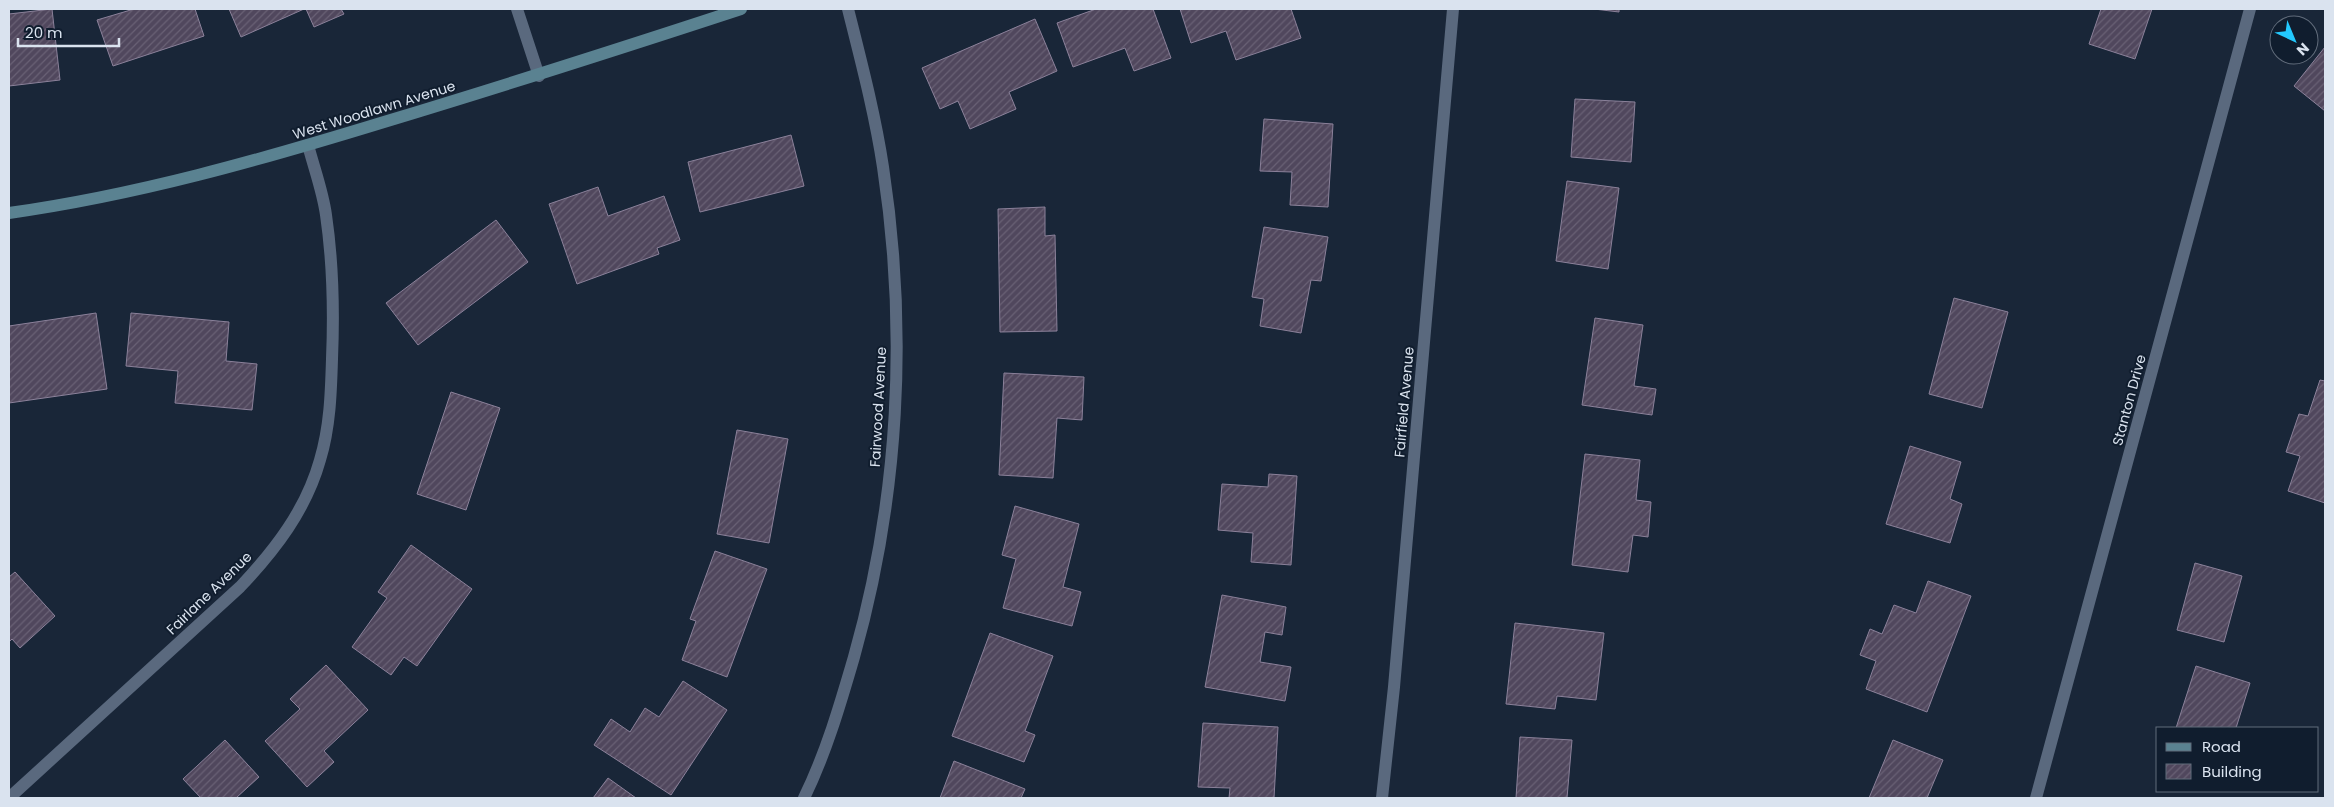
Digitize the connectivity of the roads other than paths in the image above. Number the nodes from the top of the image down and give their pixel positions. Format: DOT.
graph roads {
  1 [pos="517,9"];
  2 [pos="741,9"];
  3 [pos="848,9"];
  4 [pos="1453,9"];
  5 [pos="2250,9"];
  6 [pos="538,76"];
  7 [pos="308,145"];
  8 [pos="9,214"];
  9 [pos="9,798"];
  10 [pos="804,798"];
  11 [pos="1382,798"];
  12 [pos="2036,798"];
  1 -- 6 [label="street"];
  2 -- 6 [label="street, West Woodlawn Avenue"];
  3 -- 10 [label="street, Fairwood Avenue"];
  4 -- 11 [label="street, Fairfield Avenue"];
  5 -- 12 [label="street, Stanton Drive"];
  6 -- 7 [label="street, West Woodlawn Avenue"];
  7 -- 8 [label="street, West Woodlawn Avenue"];
  7 -- 9 [label="street, Fairlane Avenue"];
}
